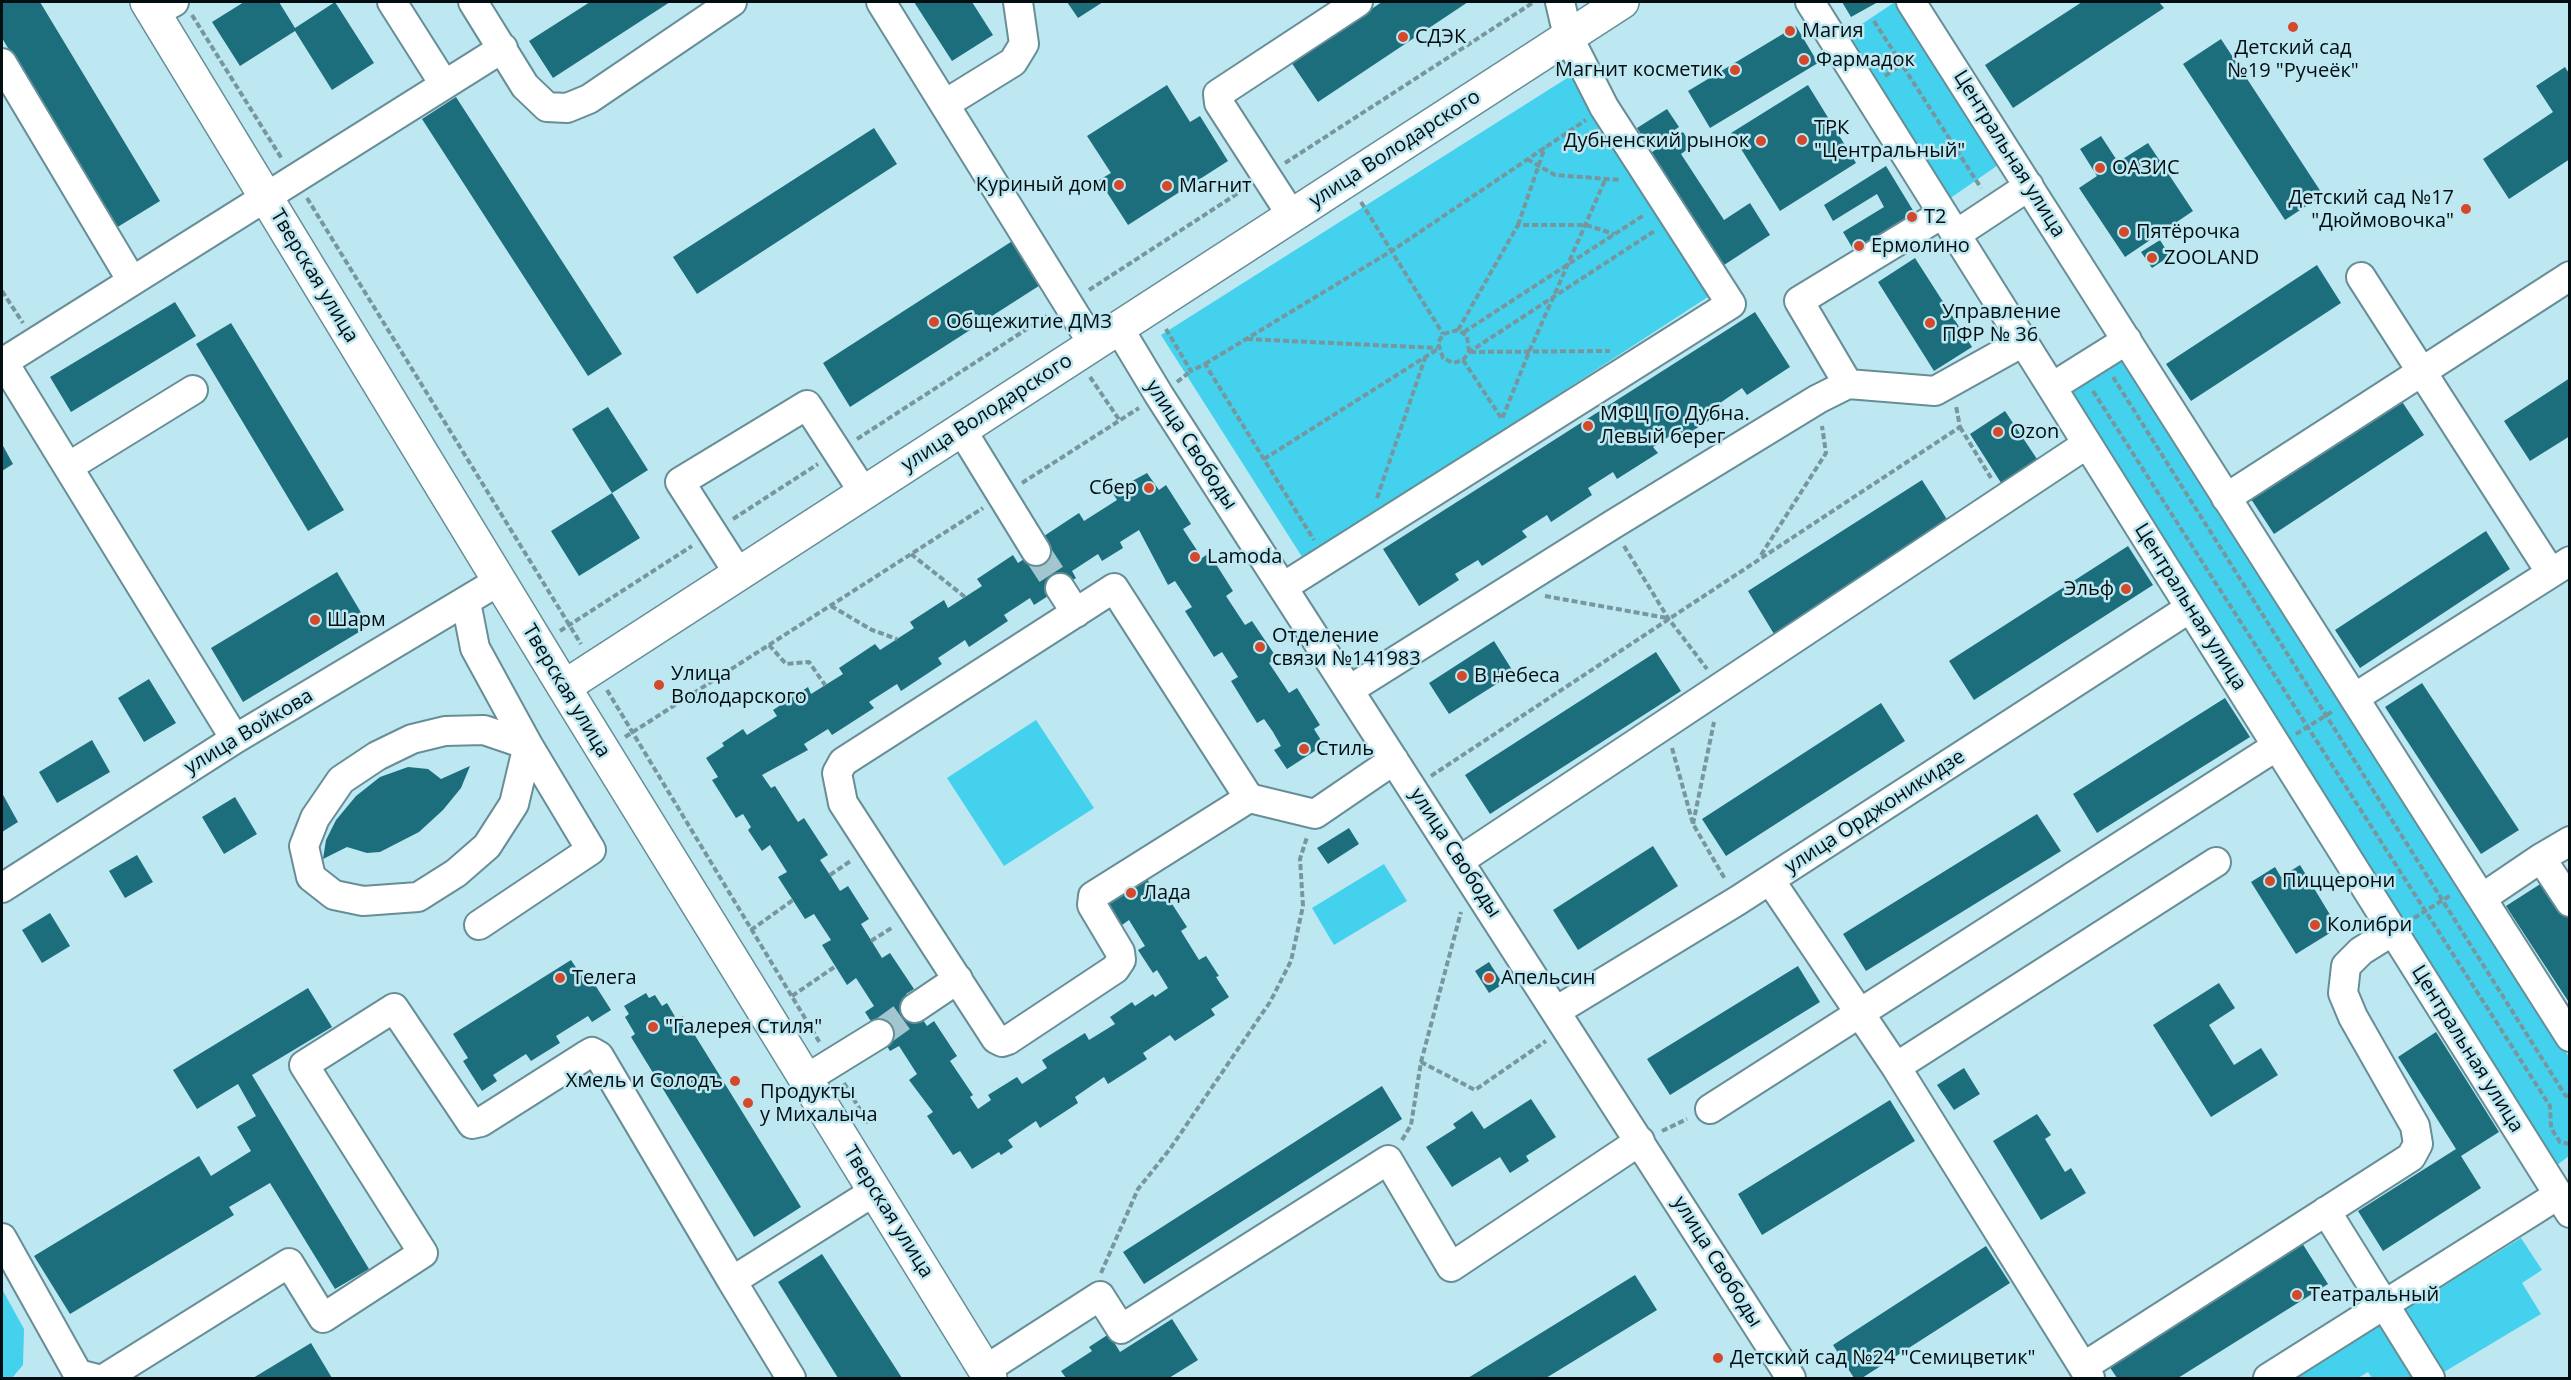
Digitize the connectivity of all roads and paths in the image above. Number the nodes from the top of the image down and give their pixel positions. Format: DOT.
graph roads {
  1 [pos="392,2"];
  2 [pos="473,2"];
  3 [pos="732,2"];
  4 [pos="880,2"];
  5 [pos="1001,2"];
  6 [pos="1018,2"];
  7 [pos="1359,2"];
  8 [pos="1534,2"];
  9 [pos="1560,2"];
  10 [pos="1622,2"];
  11 [pos="1810,2"];
  12 [pos="1911,2"];
  13 [pos="158,5"];
  14 [pos="1874,21"];
  15 [pos="1568,36"];
  16 [pos="1936,40"];
  17 [pos="1024,44"];
  18 [pos="502,48"];
  19 [pos="2,63"];
  20 [pos="1902,64"];
  21 [pos="444,84"];
  22 [pos="1865,90"];
  23 [pos="945,104"];
  24 [pos="1604,107"];
  25 [pos="1545,147"];
  26 [pos="1527,159"];
  27 [pos="1540,167"];
  28 [pos="1266,175"];
  29 [pos="1606,178"];
  30 [pos="1347,180"];
  31 [pos="1626,180"];
  32 [pos="2029,186"];
  33 [pos="266,198"];
  34 [pos="1671,209"];
  35 [pos="1994,209"];
  36 [pos="1292,216"];
  37 [pos="1949,224"];
  38 [pos="1518,225"];
  39 [pos="1586,225"];
  40 [pos="1615,234"];
  41 [pos="1393,250"];
  42 [pos="1568,264"];
  43 [pos="2570,276"];
  44 [pos="2361,277"];
  45 [pos="132,281"];
  46 [pos="2,291"];
  47 [pos="1554,296"];
  48 [pos="1069,303"];
  49 [pos="1152,305"];
  50 [pos="1461,331"];
  51 [pos="1443,334"];
  52 [pos="1106,335"];
  53 [pos="1246,339"];
  54 [pos="2127,340"];
  55 [pos="36,341"];
  56 [pos="2023,342"];
  57 [pos="1438,349"];
  58 [pos="1529,351"];
  59 [pos="1612,351"];
  60 [pos="1469,352"];
  61 [pos="1425,356"];
  62 [pos="1463,360"];
  63 [pos="2,362"];
  64 [pos="2090,363"];
  65 [pos="1205,364"];
  66 [pos="1191,371"];
  67 [pos="2423,371"];
  68 [pos="1848,384"];
  69 [pos="2052,387"];
  70 [pos="193,390"];
  71 [pos="1159,396"];
  72 [pos="1818,399"];
  73 [pos="1960,427"];
  74 [pos="961,429"];
  75 [pos="1948,434"];
  76 [pos="2087,444"];
  77 [pos="837,452"];
  78 [pos="1264,459"];
  79 [pos="68,468"];
  80 [pos="864,493"];
  81 [pos="1003,496"];
  82 [pos="2226,498"];
  83 [pos="2005,499"];
  84 [pos="1612,525"];
  85 [pos="712,533"];
  86 [pos="1364,536"];
  87 [pos="1036,551"];
  88 [pos="911,554"];
  89 [pos="1327,559"];
  90 [pos="1759,559"];
  91 [pos="2560,567"];
  92 [pos="739,574"];
  93 [pos="499,581"];
  94 [pos="1283,587"];
  95 [pos="1060,588"];
  96 [pos="1509,590"];
  97 [pos="965,597"];
  98 [pos="466,602"];
  99 [pos="831,606"];
  100 [pos="2190,608"];
  101 [pos="1076,613"];
  102 [pos="1668,618"];
  103 [pos="897,639"];
  104 [pos="538,645"];
  105 [pos="769,645"];
  106 [pos="825,685"];
  107 [pos="564,687"];
  108 [pos="1722,687"];
  109 [pos="1349,690"];
  110 [pos="2354,698"];
  111 [pos="2326,715"];
  112 [pos="1665,724"];
  113 [pos="2308,727"];
  114 [pos="235,739"];
  115 [pos="528,745"];
  116 [pos="2277,746"];
  117 [pos="603,751"];
  118 [pos="1394,760"];
  119 [pos="1413,789"];
  120 [pos="1249,798"];
  121 [pos="1315,814"];
  122 [pos="1693,824"];
  123 [pos="2570,841"];
  124 [pos="2541,858"];
  125 [pos="2216,862"];
  126 [pos="1465,869"];
  127 [pos="1770,880"];
  128 [pos="2,888"];
  129 [pos="2476,890"];
  130 [pos="793,900"];
  131 [pos="1737,901"];
  132 [pos="2443,901"];
  133 [pos="2570,902"];
  134 [pos="2426,911"];
  135 [pos="479,925"];
  136 [pos="751,930"];
  137 [pos="2393,931"];
  138 [pos="836,966"];
  139 [pos="958,980"];
  140 [pos="792,996"];
  141 [pos="915,1008"];
  142 [pos="1860,1013"];
  143 [pos="1562,1019"];
  144 [pos="879,1034"];
  145 [pos="2570,1037"];
  146 [pos="1421,1062"];
  147 [pos="1896,1066"];
  148 [pos="806,1079"];
  149 [pos="2570,1098"];
  150 [pos="1710,1109"];
  151 [pos="1640,1141"];
  152 [pos="2570,1144"];
  153 [pos="1388,1160"];
  154 [pos="875,1191"];
  155 [pos="2564,1204"];
  156 [pos="2326,1211"];
  157 [pos="2,1238"];
  158 [pos="732,1281"];
  159 [pos="1084,1306"];
  160 [pos="2384,1306"];
  161 [pos="2087,1372"];
  162 [pos="987,1374"];
  163 [pos="93,1378"];
  164 [pos="105,1378"];
  165 [pos="791,1378"];
  166 [pos="1791,1378"];
  167 [pos="2268,1378"];
  168 [pos="2430,1378"];
  1 -- 21 [label="street"];
  2 -- 18 [label="street"];
  3 -- 18 [label="street"];
  4 -- 23 [label="street, улица Свободы"];
  5 -- 17 [label="street"];
  6 -- 17 [label="street"];
  7 -- 28 [label="street"];
  8 -- 28 [label="path"];
  9 -- 15 [label="street"];
  10 -- 15 [label="main road, улица Володарского"];
  11 -- 22 [label="street, Центральная улица"];
  12 -- 16 [label="street, Центральная улица"];
  13 -- 33 [label="main road, Тверская улица"];
  14 -- 20 [label="path"];
  15 -- 24 [label="street"];
  15 -- 30 [label="main road, улица Володарского"];
  16 -- 20 [label="path"];
  16 -- 32 [label="street, Центральная улица"];
  17 -- 23 [label="street"];
  18 -- 21 [label="street"];
  19 -- 45 [label="street"];
  20 -- 22 [label="path"];
  20 -- 35 [label="path"];
  21 -- 33 [label="street"];
  22 -- 37 [label="street, Центральная улица"];
  23 -- 48 [label="street, улица Свободы"];
  24 -- 25 [label="path"];
  24 -- 34 [label="street"];
  25 -- 26 [label="path"];
  25 -- 27 [label="path"];
  26 -- 27 [label="path"];
  26 -- 41 [label="path"];
  27 -- 29 [label="path"];
  27 -- 38 [label="path"];
  28 -- 36 [label="street"];
  28 -- 48 [label="path"];
  29 -- 31 [label="path"];
  29 -- 39 [label="path"];
  30 -- 36 [label="main road, улица Володарского"];
  30 -- 41 [label="path"];
  32 -- 35 [label="street"];
  32 -- 54 [label="street, Центральная улица"];
  33 -- 45 [label="street"];
  33 -- 93 [label="main road, Тверская улица"];
  34 -- 40 [label="path"];
  34 -- 47 [label="path"];
  34 -- 86 [label="street"];
  35 -- 37 [label="street"];
  36 -- 49 [label="main road, улица Володарского"];
  37 -- 56 [label="street, Центральная улица"];
  37 -- 68 [label="street"];
  38 -- 39 [label="path"];
  38 -- 50 [label="path"];
  39 -- 40 [label="path"];
  39 -- 42 [label="path"];
  40 -- 42 [label="path"];
  41 -- 51 [label="path"];
  41 -- 53 [label="path"];
  42 -- 47 [label="path"];
  42 -- 50 [label="path"];
  43 -- 67 [label="street"];
  44 -- 67 [label="street"];
  45 -- 55 [label="street"];
  46 -- 55 [label="path"];
  47 -- 58 [label="path"];
  47 -- 60 [label="path"];
  48 -- 52 [label="street, улица Свободы"];
  48 -- 77 [label="path"];
  49 -- 52 [label="main road, улица Володарского"];
  49 -- 66 [label="path"];
  50 -- 51 [label="path"];
  50 -- 60 [label="path"];
  51 -- 57 [label="path"];
  52 -- 71 [label="street, улица Свободы"];
  52 -- 74 [label="main road, улица Володарского"];
  53 -- 57 [label="path"];
  53 -- 65 [label="path"];
  54 -- 64 [label="street"];
  54 -- 82 [label="street, Центральная улица"];
  55 -- 63 [label="street"];
  56 -- 68 [label="street"];
  56 -- 69 [label="street, Центральная улица"];
  57 -- 61 [label="path"];
  57 -- 62 [label="path"];
  58 -- 59 [label="path"];
  58 -- 60 [label="path"];
  58 -- 62 [label="path"];
  60 -- 62 [label="path"];
  61 -- 78 [label="path"];
  61 -- 86 [label="path"];
  63 -- 79 [label="street"];
  64 -- 69 [label="street"];
  64 -- 111 [label="path"];
  64 -- 113 [label="path"];
  65 -- 66 [label="path"];
  65 -- 78 [label="path"];
  66 -- 71 [label="path"];
  67 -- 82 [label="street"];
  67 -- 91 [label="street"];
  68 -- 72 [label="street"];
  69 -- 76 [label="street, Центральная улица"];
  70 -- 79 [label="street"];
  71 -- 81 [label="path"];
  71 -- 94 [label="street, улица Свободы"];
  72 -- 84 [label="street"];
  72 -- 90 [label="path"];
  73 -- 83 [label="path"];
  74 -- 80 [label="main road, улица Володарского"];
  74 -- 81 [label="street"];
  75 -- 90 [label="path"];
  76 -- 83 [label="street"];
  76 -- 100 [label="street, Центральная улица"];
  77 -- 80 [label="street"];
  77 -- 85 [label="path"];
  77 -- 85 [label="street"];
  78 -- 89 [label="path"];
  79 -- 114 [label="street"];
  80 -- 92 [label="main road, улица Володарского"];
  81 -- 87 [label="street"];
  81 -- 88 [label="path"];
  82 -- 110 [label="street, Центральная улица"];
  83 -- 108 [label="street"];
  84 -- 96 [label="street"];
  84 -- 102 [label="path"];
  85 -- 92 [label="street"];
  85 -- 104 [label="path"];
  86 -- 89 [label="street"];
  88 -- 97 [label="path"];
  88 -- 99 [label="path"];
  89 -- 94 [label="street"];
  90 -- 102 [label="path"];
  91 -- 110 [label="street"];
  92 -- 107 [label="main road, улица Володарского"];
  93 -- 98 [label="street, улица Войкова"];
  93 -- 104 [label="main road, Тверская улица"];
  94 -- 109 [label="street, улица Свободы"];
  95 -- 101 [label="street"];
  96 -- 102 [label="path"];
  96 -- 109 [label="street"];
  98 -- 114 [label="street, улица Войкова"];
  98 -- 115 [label="street"];
  99 -- 103 [label="path"];
  99 -- 105 [label="path"];
  100 -- 116 [label="street, Центральная улица"];
  100 -- 127 [label="street, улица Орджоникидзе"];
  101 -- 120 [label="street"];
  101 -- 139 [label="street"];
  102 -- 108 [label="path"];
  102 -- 119 [label="path"];
  104 -- 107 [label="main road, Тверская улица"];
  105 -- 106 [label="path"];
  105 -- 117 [label="path"];
  107 -- 117 [label="main road, Тверская улица"];
  108 -- 112 [label="street"];
  108 -- 122 [label="path"];
  109 -- 118 [label="street, улица Свободы"];
  110 -- 111 [label="path"];
  110 -- 129 [label="street, Центральная улица"];
  111 -- 113 [label="path"];
  111 -- 132 [label="path"];
  112 -- 122 [label="path"];
  112 -- 126 [label="street"];
  113 -- 116 [label="path"];
  113 -- 134 [label="path"];
  114 -- 128 [label="street, улица Войкова"];
  115 -- 115 [label="street"];
  115 -- 135 [label="street"];
  116 -- 137 [label="street, Центральная улица"];
  116 -- 142 [label="street"];
  117 -- 148 [label="main road, Тверская улица"];
  118 -- 119 [label="street, улица Свободы"];
  118 -- 121 [label="street"];
  119 -- 126 [label="street, улица Свободы"];
  120 -- 121 [label="street"];
  120 -- 139 [label="street"];
  121 -- 159 [label="path"];
  122 -- 131 [label="path"];
  123 -- 124 [label="street"];
  124 -- 129 [label="street"];
  124 -- 133 [label="street"];
  125 -- 147 [label="street"];
  126 -- 143 [label="street, улица Свободы"];
  126 -- 146 [label="path"];
  127 -- 131 [label="street, улица Орджоникидзе"];
  127 -- 142 [label="street"];
  129 -- 132 [label="path"];
  129 -- 145 [label="street, Центральная улица"];
  130 -- 136 [label="path"];
  131 -- 143 [label="street, улица Орджоникидзе"];
  132 -- 134 [label="path"];
  132 -- 149 [label="path"];
  134 -- 137 [label="path"];
  134 -- 152 [label="path"];
  137 -- 155 [label="street, Центральная улица"];
  137 -- 156 [label="street"];
  138 -- 140 [label="path"];
  139 -- 141 [label="street"];
  142 -- 147 [label="street"];
  142 -- 150 [label="street"];
  143 -- 146 [label="path"];
  143 -- 151 [label="street, улица Свободы"];
  144 -- 148 [label="street"];
  146 -- 153 [label="path"];
  147 -- 161 [label="street"];
  148 -- 154 [label="main road, Тверская улица"];
  150 -- 151 [label="path"];
  151 -- 153 [label="street"];
  151 -- 166 [label="street, улица Свободы"];
  153 -- 159 [label="street"];
  154 -- 158 [label="street"];
  154 -- 162 [label="main road, Тверская улица"];
  155 -- 160 [label="street"];
  156 -- 160 [label="street"];
  156 -- 161 [label="street"];
  157 -- 163 [label="street"];
  158 -- 164 [label="street"];
  158 -- 165 [label="street"];
  159 -- 162 [label="street"];
  160 -- 167 [label="street"];
  160 -- 168 [label="street"];
}
